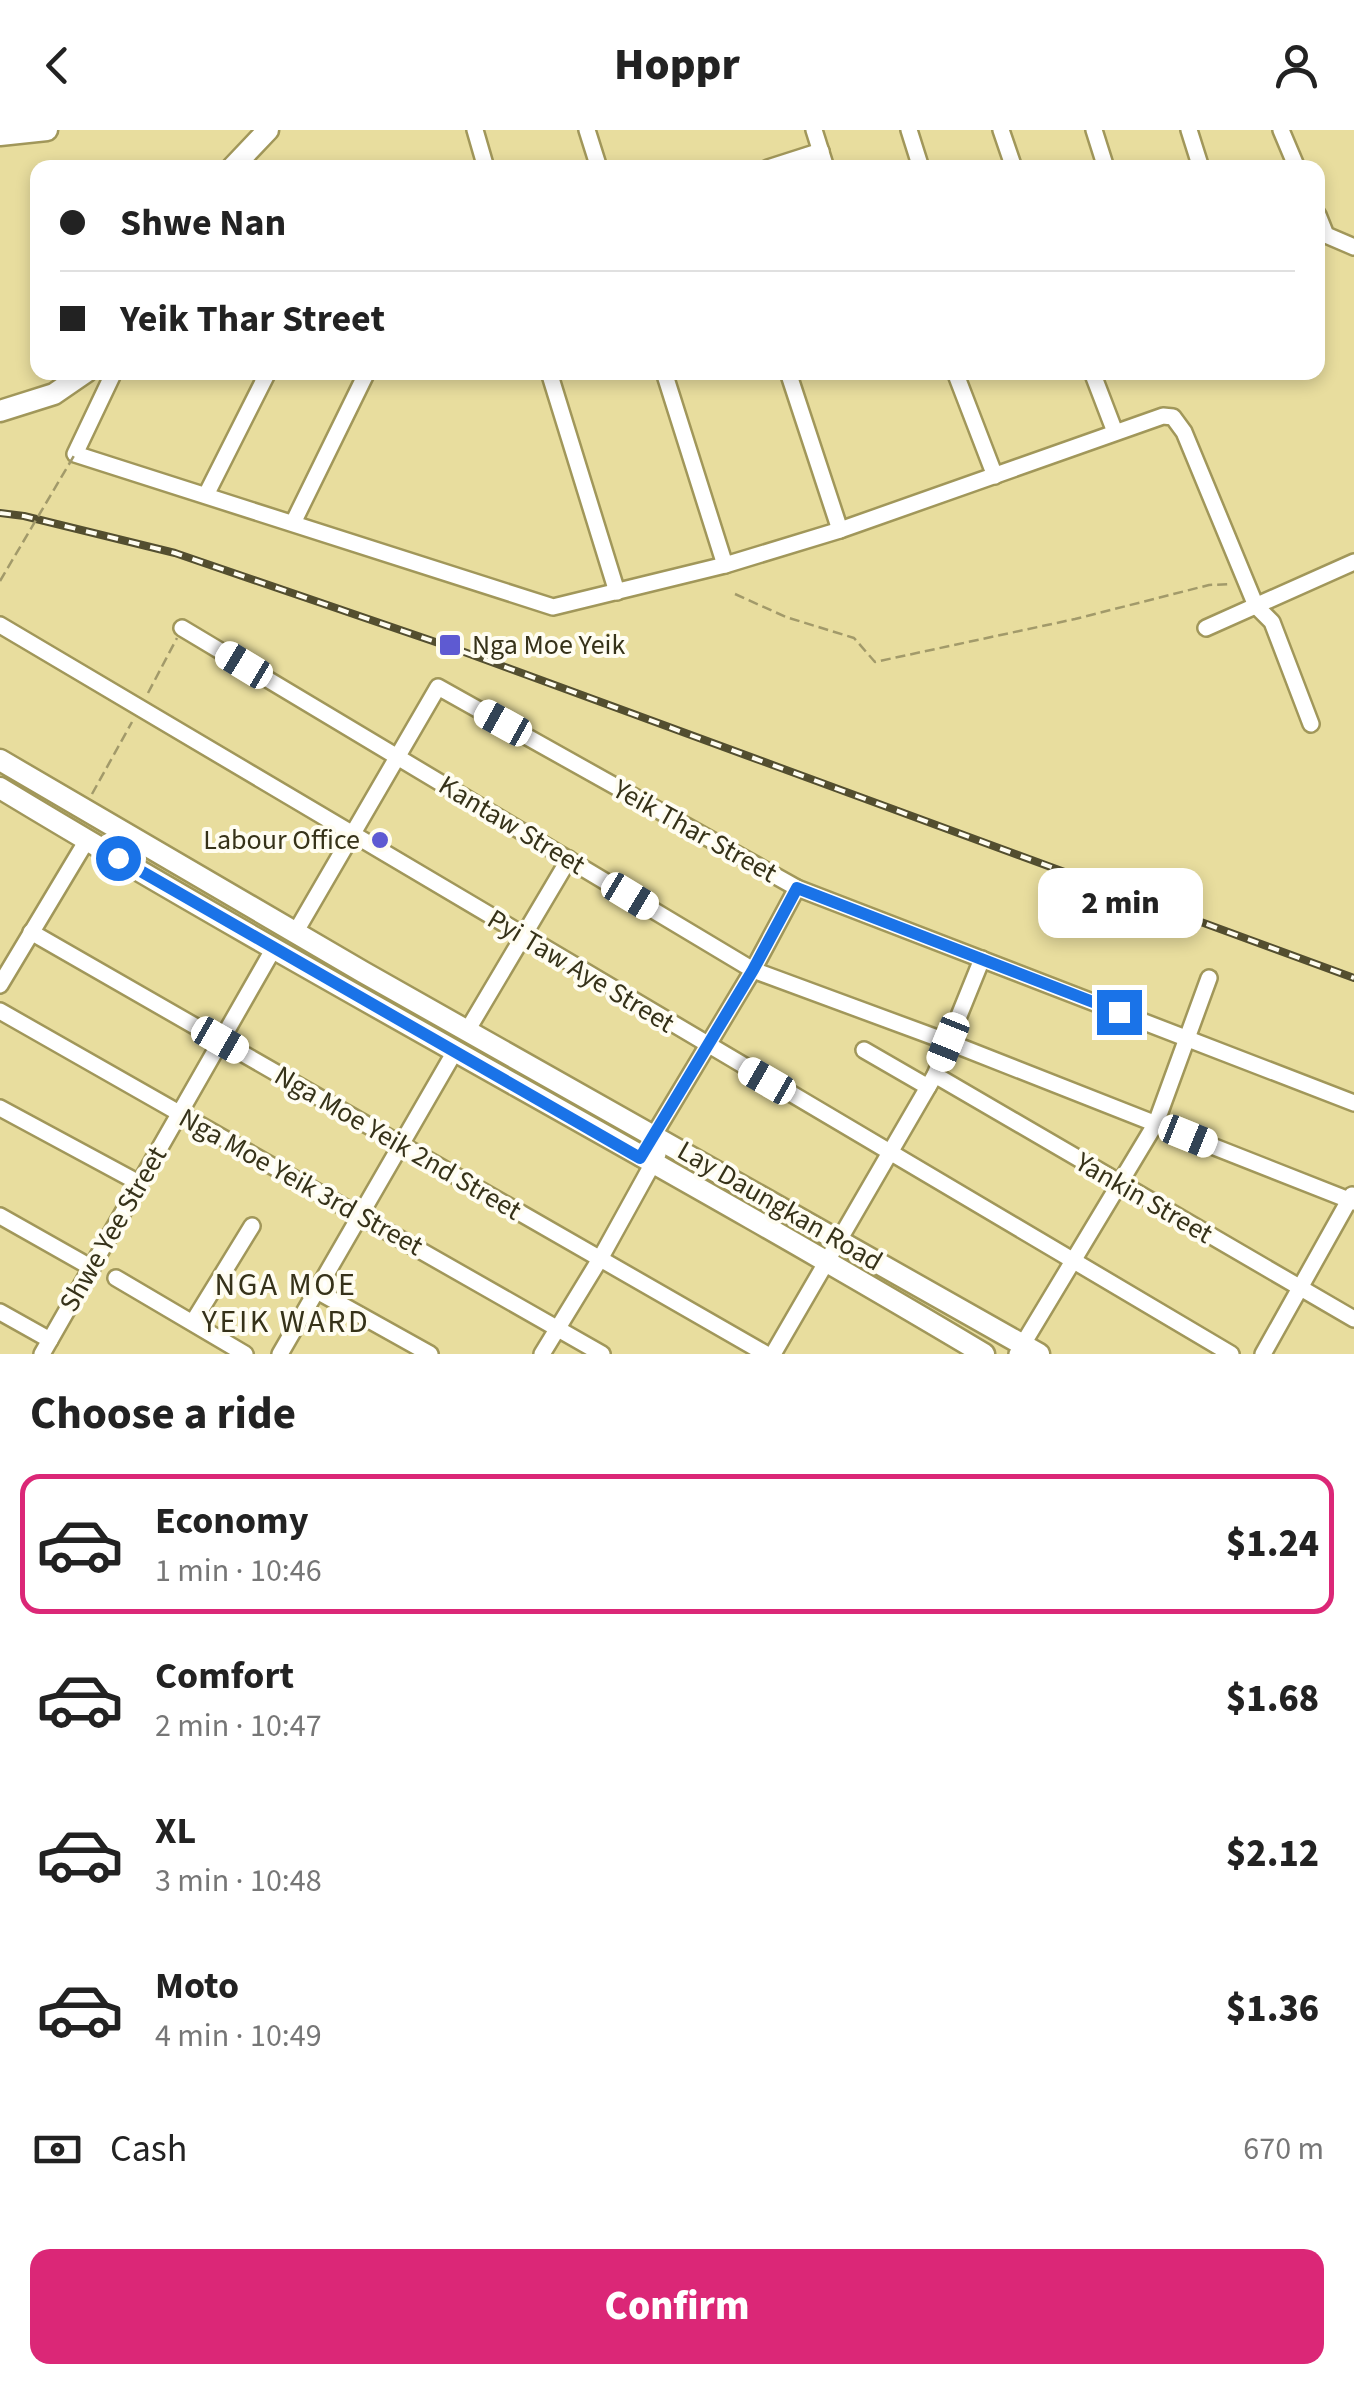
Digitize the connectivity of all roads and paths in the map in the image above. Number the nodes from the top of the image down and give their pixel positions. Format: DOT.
graph roads {
  1 [pos="44,130"];
  2 [pos="268,130"];
  3 [pos="475,130"];
  4 [pos="586,130"];
  5 [pos="814,130"];
  6 [pos="909,130"];
  7 [pos="1001,130"];
  8 [pos="1094,130"];
  9 [pos="1189,130"];
  10 [pos="1282,130"];
  11 [pos="0,137"];
  12 [pos="824,159"];
  13 [pos="240,160"];
  14 [pos="482,160"];
  15 [pos="596,160"];
  16 [pos="918,160"];
  17 [pos="1011,160"];
  18 [pos="1103,160"];
  19 [pos="1198,160"];
  20 [pos="1294,160"];
  21 [pos="1325,233"];
  22 [pos="1354,247"];
  23 [pos="74,380"];
  24 [pos="110,380"];
  25 [pos="264,380"];
  26 [pos="363,380"];
  27 [pos="551,380"];
  28 [pos="667,380"];
  29 [pos="791,380"];
  30 [pos="958,380"];
  31 [pos="1095,380"];
  32 [pos="0,411"];
  33 [pos="1115,432"];
  34 [pos="75,454"];
  35 [pos="995,476"];
  36 [pos="206,495"];
  37 [pos="293,523"];
  38 [pos="840,530"];
  39 [pos="1354,562"];
  40 [pos="725,565"];
  41 [pos="0,581"];
  42 [pos="1244,581"];
  43 [pos="617,592"];
  44 [pos="735,594"];
  45 [pos="1256,606"];
  46 [pos="0,625"];
  47 [pos="182,628"];
  48 [pos="1206,628"];
  49 [pos="140,708"];
  50 [pos="1312,724"];
  51 [pos="397,756"];
  52 [pos="0,760"];
  53 [pos="0,788"];
  54 [pos="90,797"];
  55 [pos="350,835"];
  56 [pos="86,840"];
  57 [pos="569,859"];
  58 [pos="797,888"];
  59 [pos="31,932"];
  60 [pos="294,933"];
  61 [pos="522,936"];
  62 [pos="274,948"];
  63 [pos="982,959"];
  64 [pos="753,970"];
  65 [pos="363,972"];
  66 [pos="1210,978"];
  67 [pos="0,985"];
  68 [pos="350,994"];
  69 [pos="0,1011"];
  70 [pos="467,1031"];
  71 [pos="1188,1039"];
  72 [pos="220,1040"];
  73 [pos="948,1042"];
  74 [pos="707,1045"];
  75 [pos="864,1050"];
  76 [pos="454,1054"];
  77 [pos="931,1081"];
  78 [pos="1354,1103"];
  79 [pos="0,1108"];
  80 [pos="179,1114"];
  81 [pos="1156,1122"];
  82 [pos="658,1137"];
  83 [pos="400,1145"];
  84 [pos="888,1152"];
  85 [pos="646,1161"];
  86 [pos="140,1183"];
  87 [pos="1119,1183"];
  88 [pos="1353,1198"];
  89 [pos="360,1215"];
  90 [pos="0,1216"];
  91 [pos="252,1226"];
  92 [pos="837,1239"];
  93 [pos="600,1258"];
  94 [pos="826,1260"];
  95 [pos="1073,1261"];
  96 [pos="92,1268"];
  97 [pos="116,1278"];
  98 [pos="1300,1289"];
  99 [pos="316,1290"];
  100 [pos="0,1312"];
  101 [pos="1354,1320"];
  102 [pos="194,1322"];
  103 [pos="558,1328"];
  104 [pos="219,1338"];
  105 [pos="46,1347"];
  106 [pos="1026,1351"];
  107 [pos="210,1354"];
  108 [pos="245,1354"];
  109 [pos="280,1354"];
  110 [pos="430,1354"];
  111 [pos="542,1354"];
  112 [pos="602,1354"];
  113 [pos="766,1354"];
  114 [pos="773,1354"];
  115 [pos="984,1354"];
  116 [pos="1231,1354"];
  117 [pos="1262,1354"];
  1 -- 11 [label="main road"];
  2 -- 13 [label="main road"];
  3 -- 14 [label="street"];
  4 -- 15 [label="street"];
  5 -- 12 [label="street"];
  6 -- 16 [label="street"];
  7 -- 17 [label="street"];
  8 -- 18 [label="street"];
  9 -- 19 [label="street"];
  10 -- 20 [label="street"];
  21 -- 22 [label="street"];
  23 -- 32 [label="main road"];
  24 -- 34 [label="street"];
  25 -- 36 [label="street"];
  26 -- 37 [label="street"];
  27 -- 43 [label="street"];
  28 -- 40 [label="street"];
  29 -- 38 [label="street"];
  30 -- 35 [label="street"];
  31 -- 33 [label="street"];
  33 -- 35 [label="street"];
  33 -- 42 [label="street"];
  34 -- 36 [label="street"];
  34 -- 41 [label="path, bridge"];
  35 -- 38 [label="street"];
  36 -- 37 [label="street"];
  37 -- 43 [label="street"];
  38 -- 40 [label="street"];
  39 -- 45 [label="street"];
  40 -- 43 [label="street"];
  42 -- 44 [label="path"];
  42 -- 45 [label="street"];
  45 -- 48 [label="street"];
  45 -- 50 [label="street"];
  46 -- 49 [label="street, Pyi Taw Aye Street"];
  47 -- 49 [label="path"];
  47 -- 51 [label="street, Kantaw Street"];
  49 -- 54 [label="path"];
  49 -- 55 [label="street, Pyi Taw Aye Street"];
  51 -- 55 [label="street"];
  51 -- 57 [label="street, Kantaw Street"];
  51 -- 58 [label="street, Yeik Thar Street"];
  52 -- 60 [label="main road, Lay Daungkan Road"];
  53 -- 56 [label="main road, Lay Daungkan Road"];
  55 -- 60 [label="street"];
  55 -- 61 [label="street, Pyi Taw Aye Street"];
  56 -- 59 [label="street"];
  56 -- 62 [label="main road, Lay Daungkan Road"];
  57 -- 61 [label="street"];
  57 -- 64 [label="street, Kantaw Street"];
  58 -- 63 [label="street, Yeik Thar Street"];
  58 -- 64 [label="street"];
  59 -- 67 [label="street"];
  59 -- 72 [label="street, Nga Moe Yeik 2nd Street"];
  60 -- 65 [label="main road, Lay Daungkan Road"];
  61 -- 70 [label="street"];
  61 -- 74 [label="street, Pyi Taw Aye Street"];
  62 -- 68 [label="main road, Lay Daungkan Road"];
  62 -- 72 [label="street, Shwe Yee Street"];
  63 -- 71 [label="street, Yeik Thar Street"];
  63 -- 73 [label="street"];
  64 -- 73 [label="street, Kantaw Street"];
  64 -- 74 [label="street"];
  65 -- 68 [label="main road"];
  65 -- 70 [label="main road, Lay Daungkan Road"];
  66 -- 71 [label="street"];
  68 -- 76 [label="main road, Lay Daungkan Road"];
  69 -- 80 [label="street, Nga Moe Yeik 3rd Street"];
  70 -- 76 [label="main road"];
  70 -- 82 [label="main road, Lay Daungkan Road"];
  71 -- 78 [label="street, Yeik Thar Street"];
  71 -- 81 [label="street"];
  72 -- 80 [label="street, Shwe Yee Street"];
  72 -- 83 [label="street, Nga Moe Yeik 2nd Street"];
  73 -- 77 [label="street"];
  73 -- 81 [label="street, Kantaw Street"];
  74 -- 82 [label="street"];
  74 -- 84 [label="street, Pyi Taw Aye Street"];
  75 -- 77 [label="street, Yankin Street"];
  76 -- 83 [label="street"];
  76 -- 85 [label="main road, Lay Daungkan Road"];
  77 -- 84 [label="street"];
  77 -- 87 [label="street, Yankin Street"];
  79 -- 86 [label="street"];
  80 -- 86 [label="street, Shwe Yee Street"];
  80 -- 89 [label="street, Nga Moe Yeik 3rd Street"];
  81 -- 87 [label="street"];
  81 -- 88 [label="street, Kantaw Street"];
  82 -- 85 [label="street"];
  82 -- 92 [label="main road, Lay Daungkan Road"];
  83 -- 89 [label="street"];
  83 -- 93 [label="street, Nga Moe Yeik 2nd Street"];
  84 -- 92 [label="street"];
  84 -- 95 [label="street, Pyi Taw Aye Street"];
  85 -- 93 [label="street"];
  85 -- 94 [label="main road, Lay Daungkan Road"];
  86 -- 96 [label="street, Shwe Yee Street"];
  87 -- 95 [label="street"];
  87 -- 98 [label="street, Yankin Street"];
  88 -- 98 [label="street"];
  89 -- 99 [label="street"];
  89 -- 103 [label="street, Nga Moe Yeik 3rd Street"];
  90 -- 96 [label="street"];
  91 -- 102 [label="street"];
  92 -- 94 [label="street"];
  92 -- 106 [label="main road, Lay Daungkan Road"];
  93 -- 103 [label="street"];
  93 -- 113 [label="street, Nga Moe Yeik 2nd Street"];
  94 -- 114 [label="street"];
  94 -- 115 [label="main road, Lay Daungkan Road"];
  95 -- 106 [label="street"];
  95 -- 116 [label="street, Pyi Taw Aye Street"];
  96 -- 105 [label="street, Shwe Yee Street"];
  97 -- 102 [label="street"];
  98 -- 101 [label="street, Yankin Street"];
  98 -- 117 [label="street"];
  99 -- 109 [label="street"];
  99 -- 110 [label="street"];
  100 -- 105 [label="street"];
  102 -- 104 [label="street"];
  103 -- 111 [label="street"];
  103 -- 112 [label="street, Nga Moe Yeik 3rd Street"];
  104 -- 107 [label="street"];
  104 -- 108 [label="street"];
}
